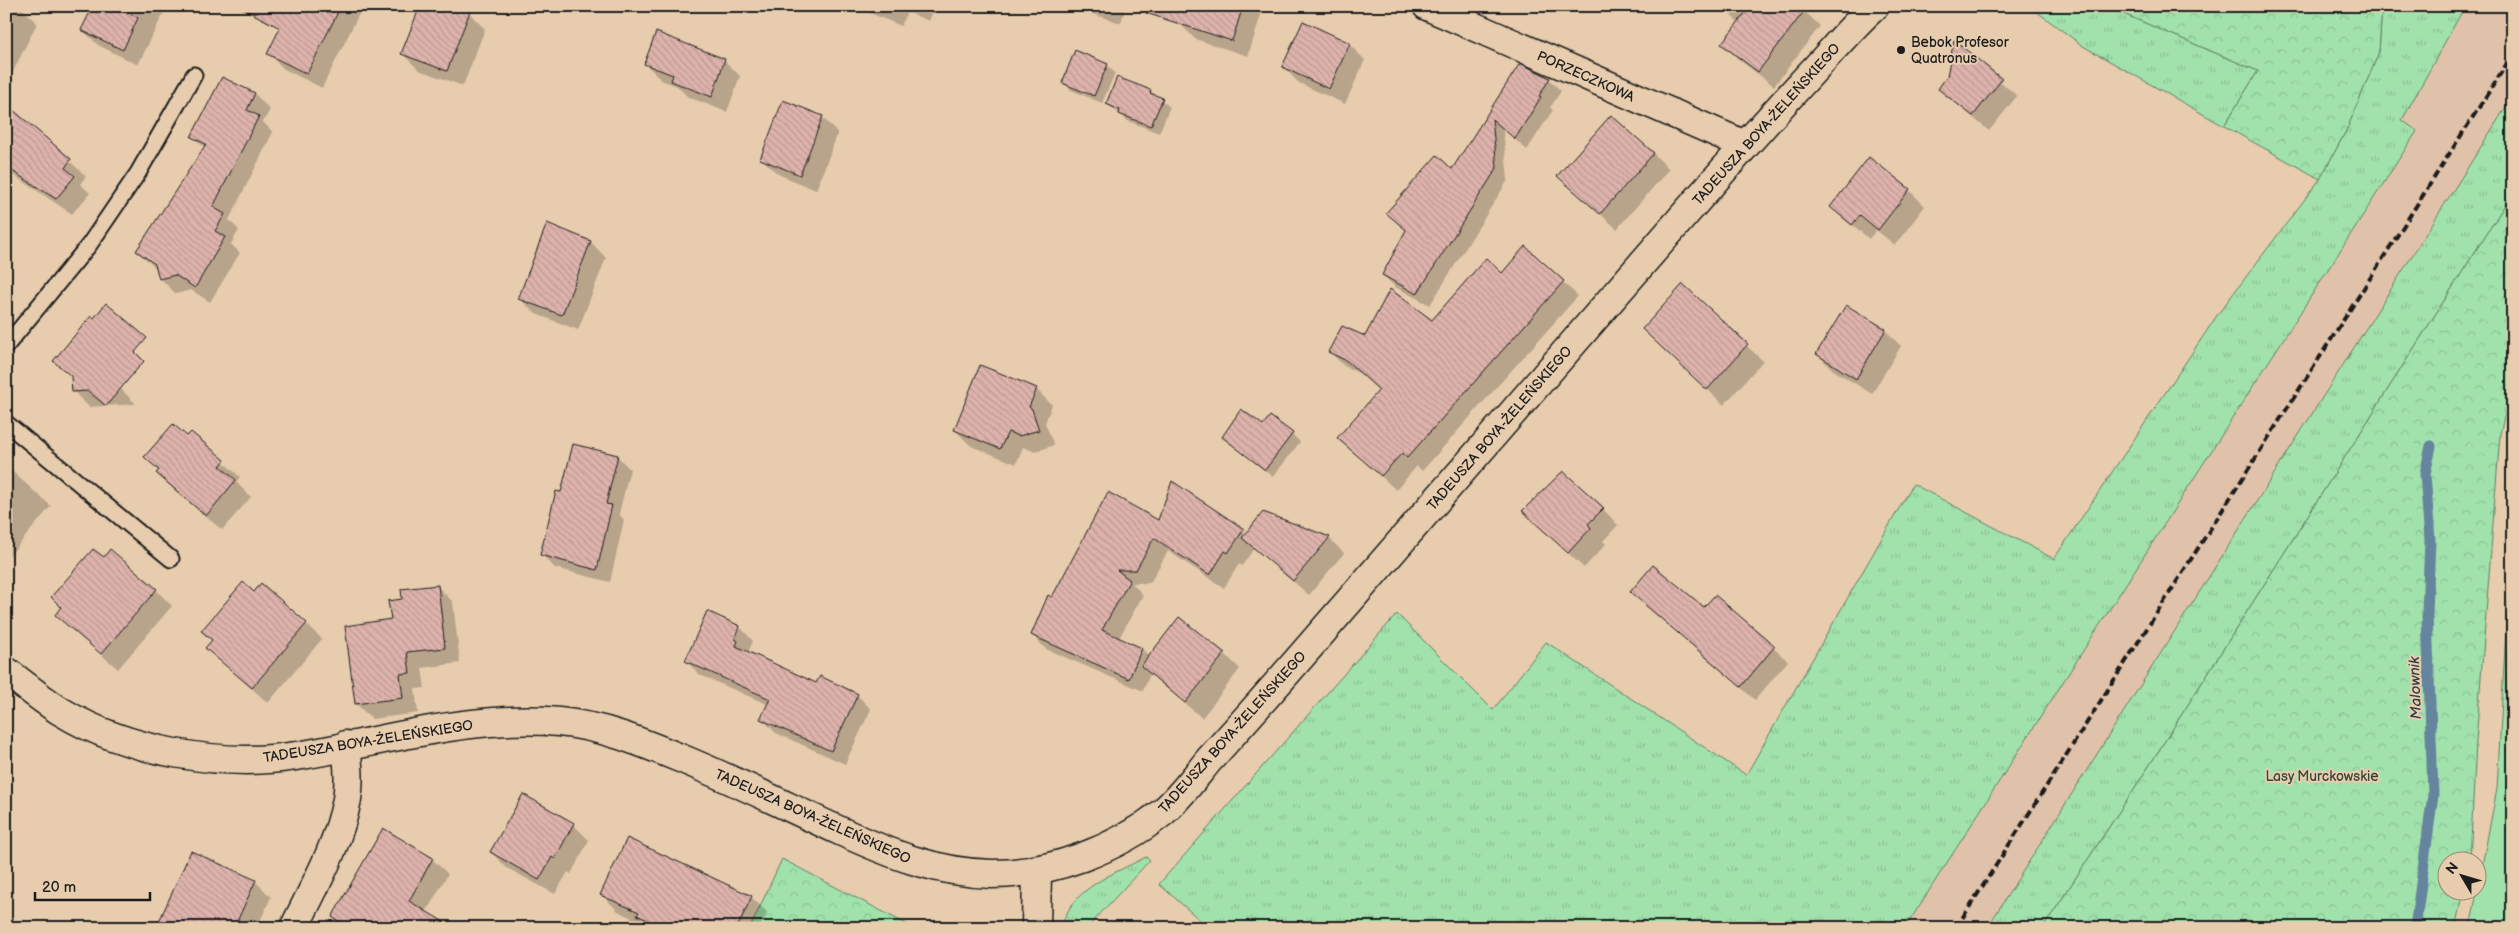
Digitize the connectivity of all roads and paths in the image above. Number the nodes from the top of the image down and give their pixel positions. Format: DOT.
graph roads {
  1 [pos="1427,6"];
  2 [pos="1875,6"];
  3 [pos="194,74"];
  4 [pos="1745,145"];
  5 [pos="6,346"];
  6 [pos="6,423"];
  7 [pos="171,559"];
  8 [pos="6,670"];
  9 [pos="346,745"];
  10 [pos="1038,870"];
  11 [pos="294,928"];
  12 [pos="1036,928"];
  1 -- 4 [label="street, PORZECZKOWA"];
  2 -- 4 [label="street, TADEUSZA BOYA-ŻELEŃSKIEGO"];
  3 -- 5 [label="lane"];
  4 -- 10 [label="street, TADEUSZA BOYA-ŻELEŃSKIEGO"];
  6 -- 7 [label="lane"];
  8 -- 9 [label="street, TADEUSZA BOYA-ŻELEŃSKIEGO"];
  9 -- 10 [label="street, TADEUSZA BOYA-ŻELEŃSKIEGO"];
  9 -- 11 [label="street"];
  10 -- 12 [label="street"];
}
